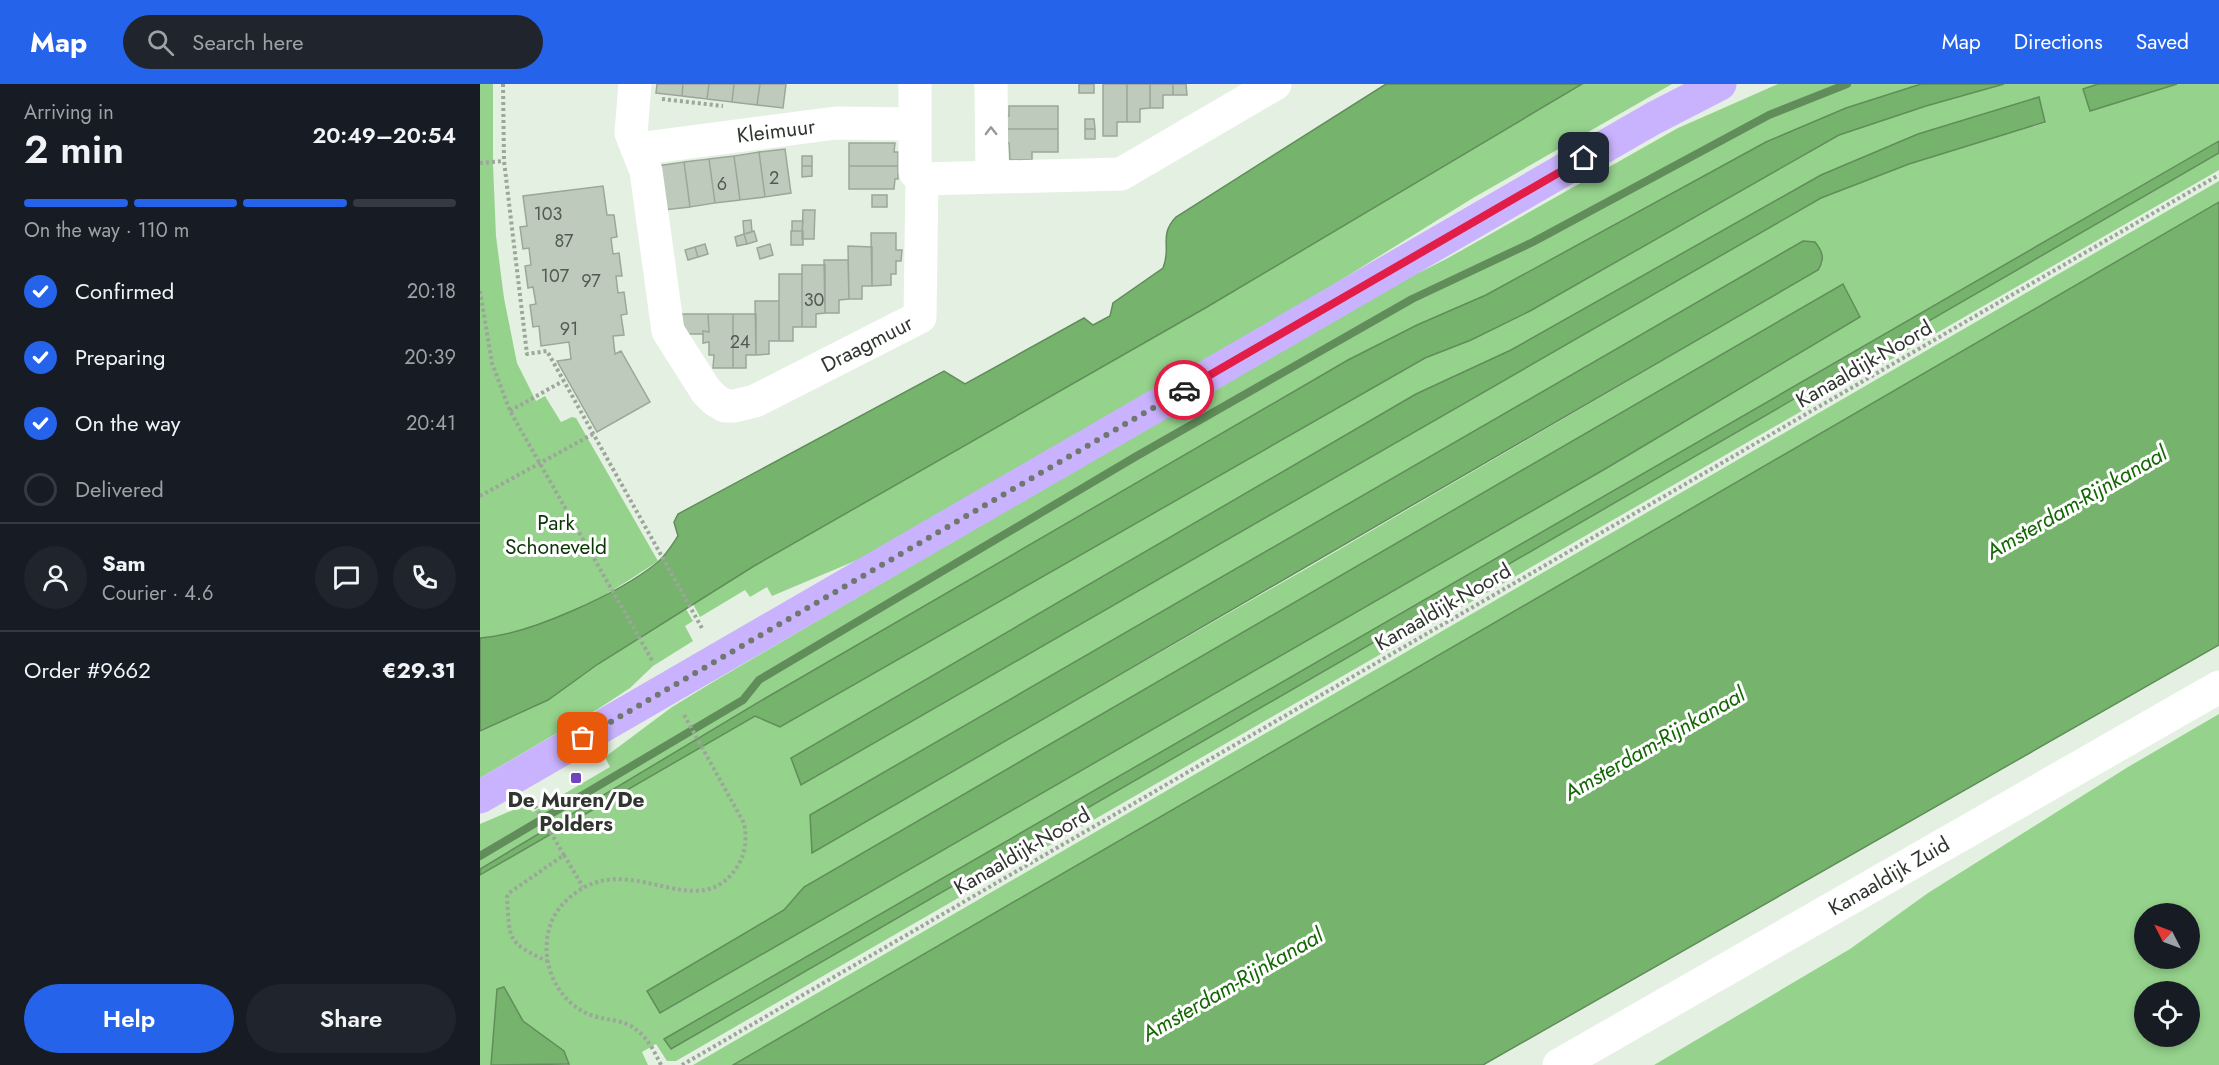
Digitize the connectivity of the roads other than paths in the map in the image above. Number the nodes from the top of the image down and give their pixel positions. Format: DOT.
graph roads {
  1 [pos="635,84"];
  2 [pos="915,84"];
  3 [pos="991,84"];
  4 [pos="1275,84"];
  5 [pos="1720,84"];
  6 [pos="915,123"];
  7 [pos="637,149"];
  8 [pos="992,177"];
  9 [pos="922,179"];
  10 [pos="2219,687"];
  11 [pos="480,797"];
  12 [pos="1559,1065"];
  1 -- 7 [label="street, Draagmuur"];
  2 -- 6 [label="street"];
  8 -- 3 [label="street, one-way"];
  4 -- 8 [label="street"];
  5 -- 11 [label="main road"];
  6 -- 7 [label="street, Kleimuur"];
  6 -- 9 [label="street"];
  7 -- 9 [label="street, Draagmuur"];
  8 -- 9 [label="street"];
  10 -- 12 [label="street, Kanaaldijk Zuid"];
}
